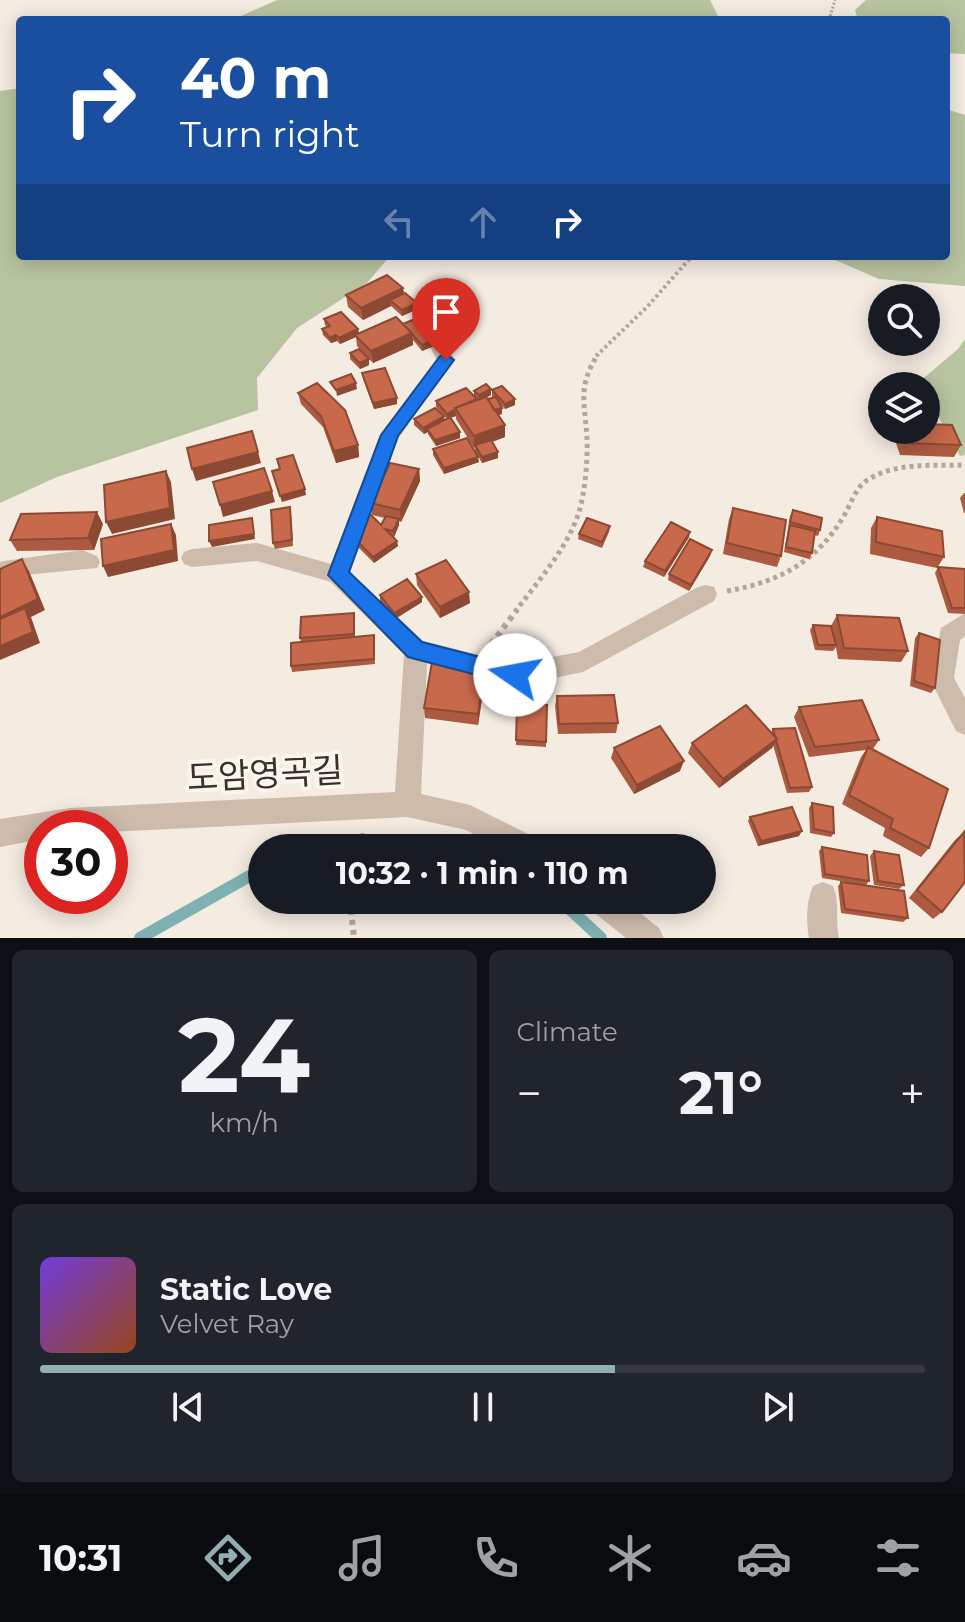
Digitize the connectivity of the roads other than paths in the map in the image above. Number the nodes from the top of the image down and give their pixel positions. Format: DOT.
graph roads {
  1 [pos="421,314"];
  2 [pos="192,558"];
  3 [pos="89,562"];
  4 [pos="0,572"];
  5 [pos="338,575"];
  6 [pos="706,594"];
  7 [pos="965,623"];
  8 [pos="416,650"];
  9 [pos="965,723"];
  10 [pos="407,804"];
  11 [pos="0,833"];
  12 [pos="500,834"];
  13 [pos="823,896"];
  14 [pos="619,914"];
  15 [pos="649,938"];
  16 [pos="824,938"];
  1 -- 5 [label="street"];
  2 -- 5 [label="street"];
  3 -- 4 [label="street"];
  5 -- 8 [label="street"];
  6 -- 8 [label="street"];
  7 -- 9 [label="street"];
  8 -- 10 [label="street"];
  10 -- 11 [label="street, 도암영곡길"];
  10 -- 12 [label="street, 도암영곡길"];
  13 -- 16 [label="street"];
  14 -- 15 [label="street"];
}
